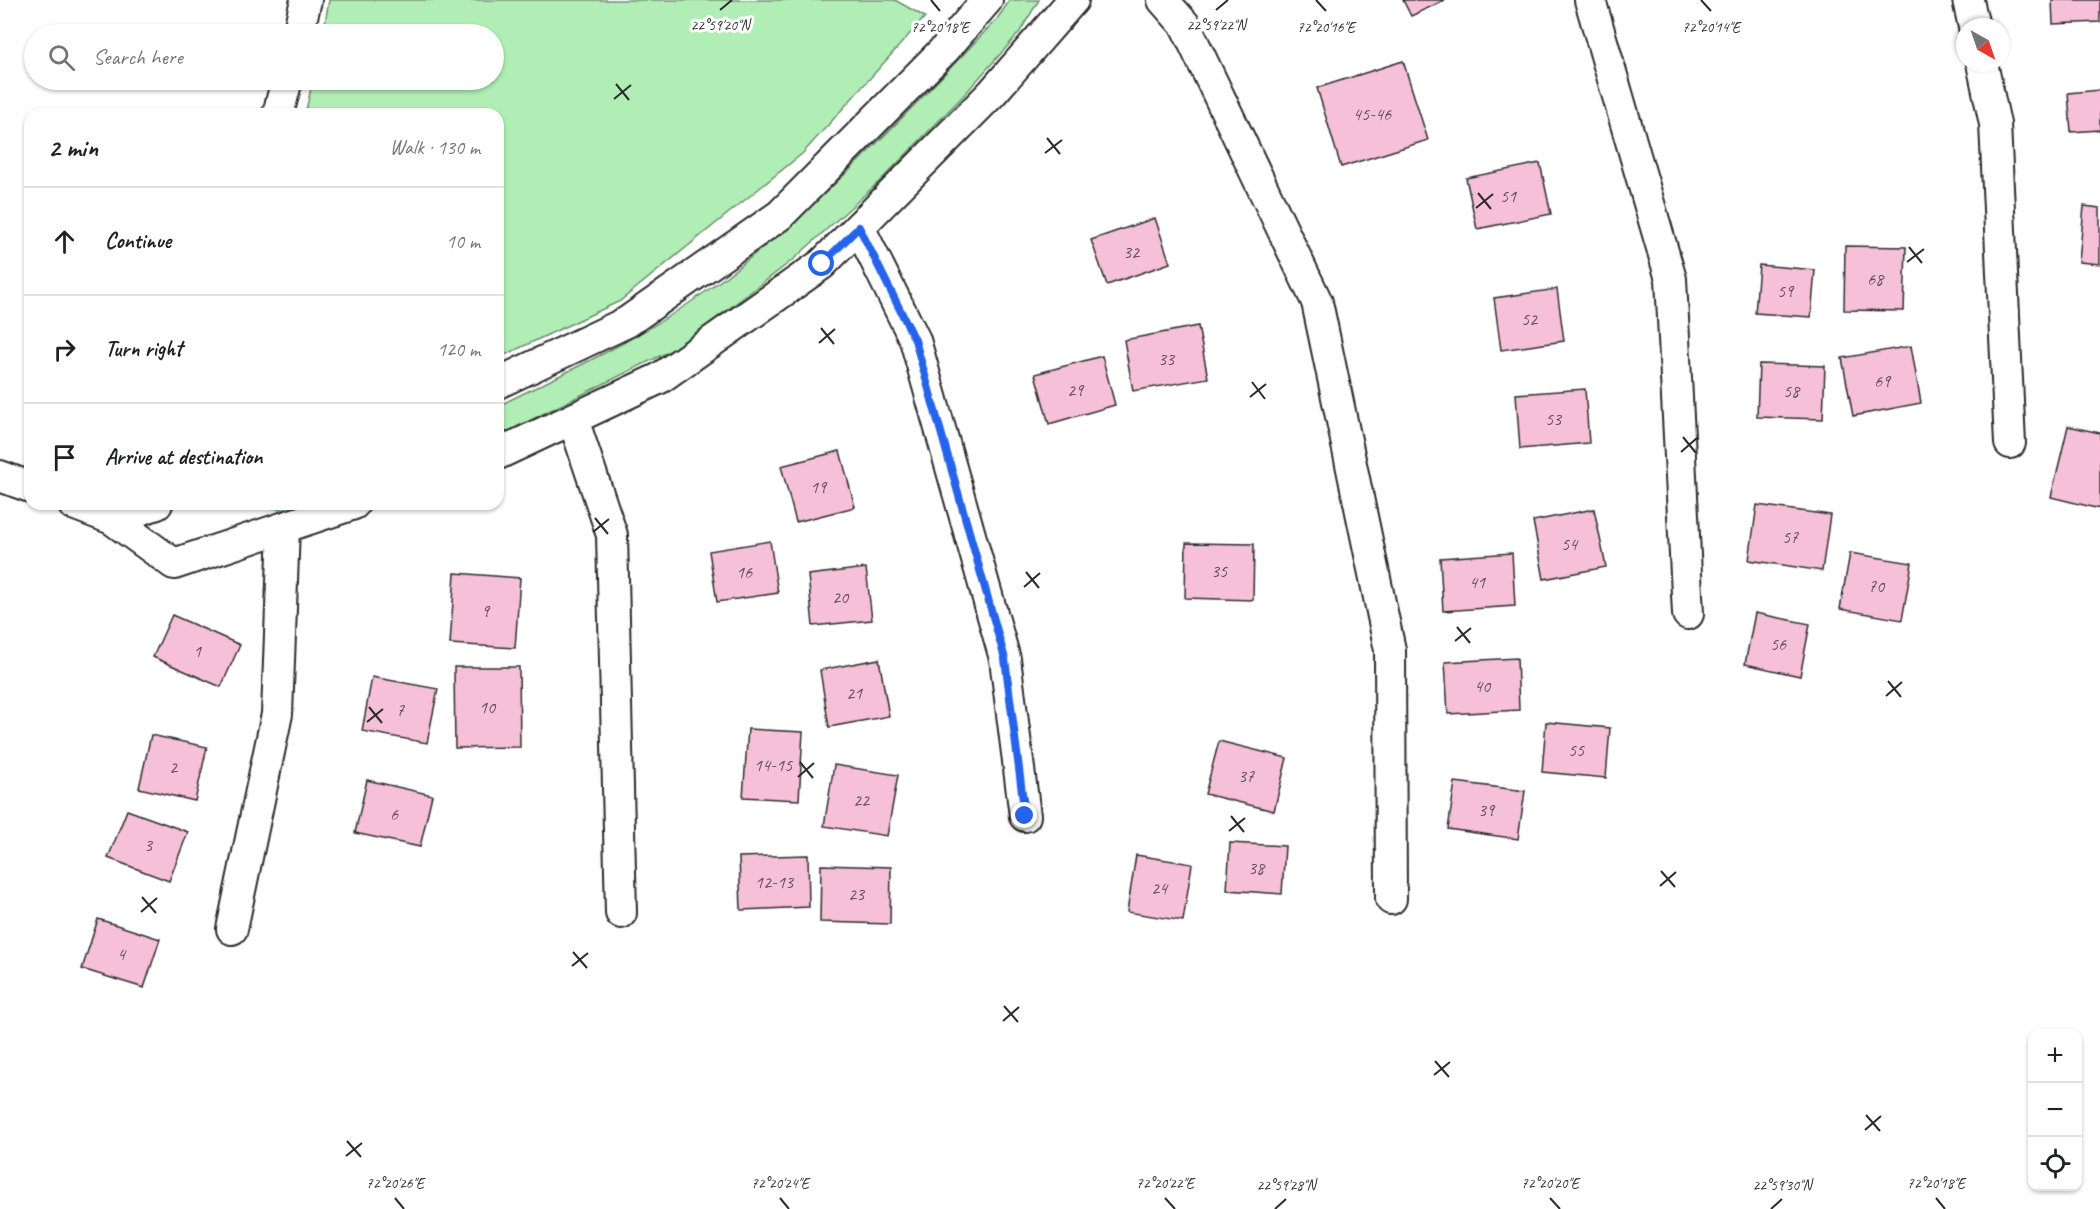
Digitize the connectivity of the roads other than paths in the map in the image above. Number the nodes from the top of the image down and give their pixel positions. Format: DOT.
graph roads {
  1 [pos="306,0"];
  2 [pos="987,0"];
  3 [pos="1073,0"];
  4 [pos="1163,0"];
  5 [pos="1590,0"];
  6 [pos="1968,0"];
  7 [pos="1972,18"];
  8 [pos="300,24"];
  9 [pos="1984,72"];
  10 [pos="284,90"];
  11 [pos="280,108"];
  12 [pos="859,227"];
  13 [pos="504,380"];
  14 [pos="573,419"];
  15 [pos="2010,442"];
  16 [pos="504,451"];
  17 [pos="0,476"];
  18 [pos="24,486"];
  19 [pos="89,510"];
  20 [pos="139,510"];
  21 [pos="336,510"];
  22 [pos="112,519"];
  23 [pos="284,528"];
  24 [pos="1688,614"];
  25 [pos="1025,816"];
  26 [pos="1391,899"];
  27 [pos="621,913"];
  28 [pos="232,929"];
  1 -- 8 [label="street"];
  2 -- 13 [label="street"];
  3 -- 12 [label="street"];
  4 -- 26 [label="street"];
  5 -- 24 [label="street"];
  6 -- 7 [label="street"];
  9 -- 15 [label="street"];
  10 -- 11 [label="street"];
  12 -- 14 [label="street"];
  12 -- 25 [label="street"];
  14 -- 16 [label="street"];
  14 -- 27 [label="street"];
  17 -- 18 [label="street"];
  19 -- 22 [label="street"];
  20 -- 22 [label="street"];
  21 -- 23 [label="street"];
  22 -- 23 [label="street"];
  23 -- 28 [label="street"];
}
